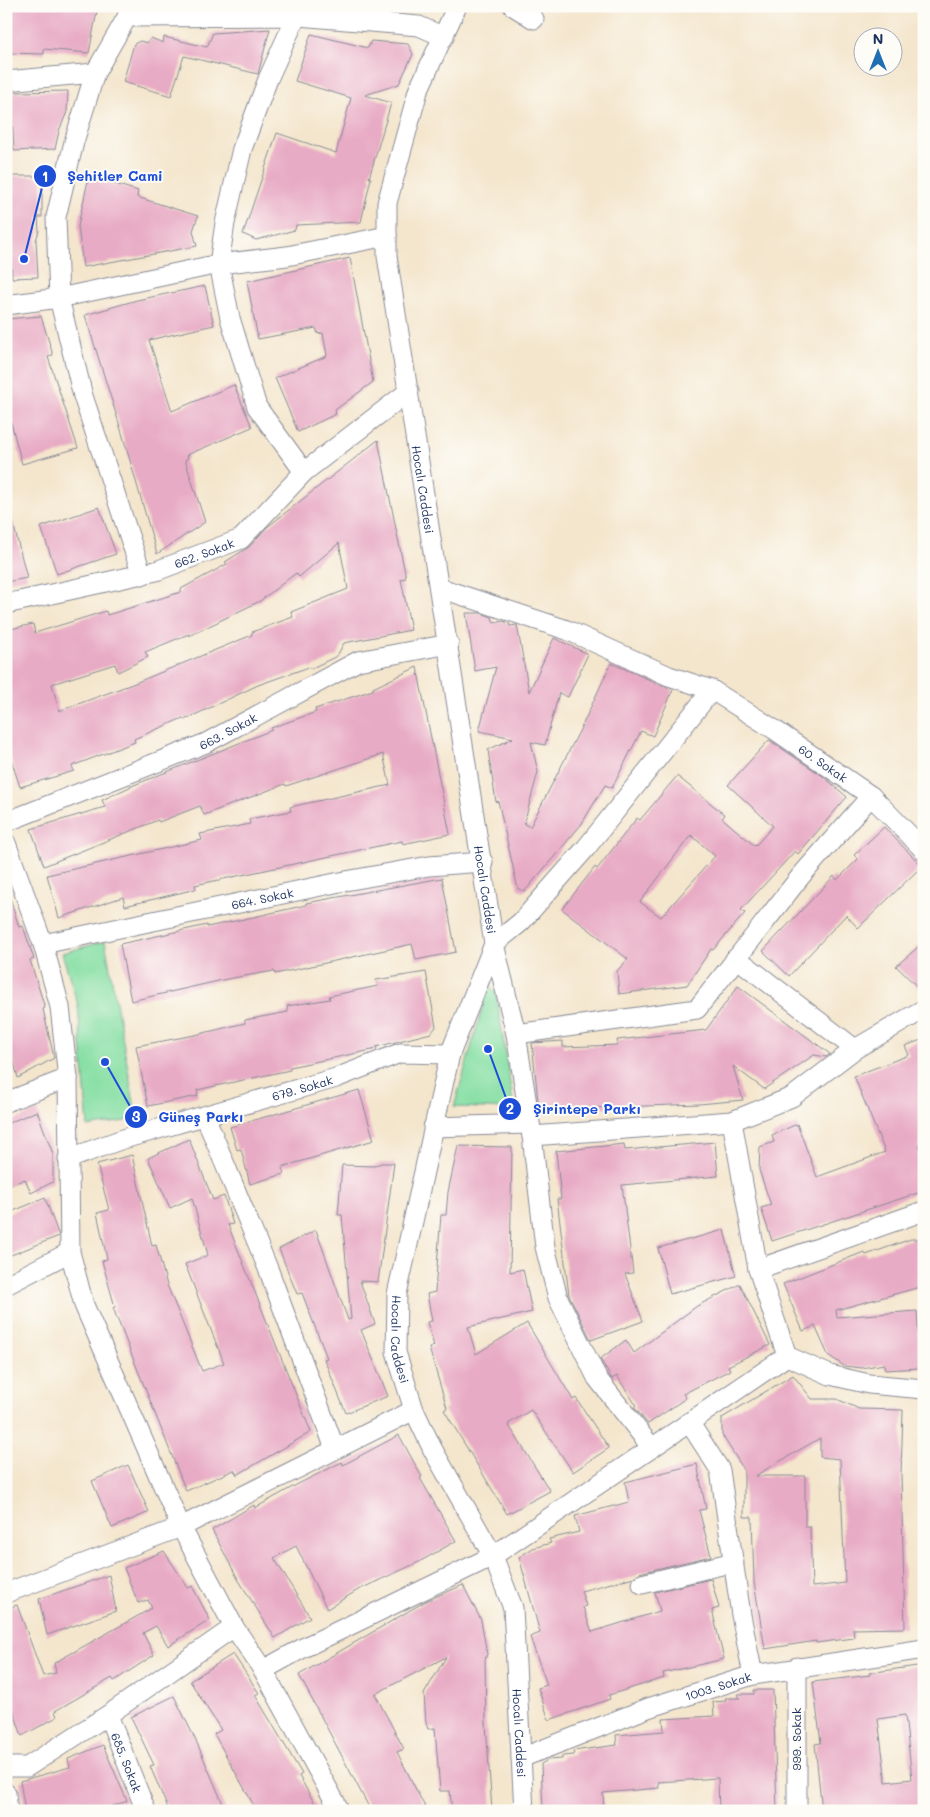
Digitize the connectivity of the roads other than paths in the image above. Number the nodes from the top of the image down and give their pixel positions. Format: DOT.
graph roads {
  1 [pos="457,6"];
  2 [pos="513,6"];
  3 [pos="129,11"];
  4 [pos="299,11"];
  5 [pos="534,19"];
  6 [pos="444,38"];
  7 [pos="95,73"];
  8 [pos="6,81"];
  9 [pos="387,236"];
  10 [pos="219,264"];
  11 [pos="59,298"];
  12 [pos="6,305"];
  13 [pos="409,391"];
  14 [pos="304,472"];
  15 [pos="142,575"];
  16 [pos="440,588"];
  17 [pos="6,604"];
  18 [pos="448,644"];
  19 [pos="712,690"];
  20 [pos="870,796"];
  21 [pos="6,822"];
  22 [pos="6,843"];
  23 [pos="924,850"];
  24 [pos="483,862"];
  25 [pos="42,944"];
  26 [pos="494,944"];
  27 [pos="735,960"];
  28 [pos="924,1009"];
  29 [pos="516,1034"];
  30 [pos="855,1049"];
  31 [pos="450,1054"];
  32 [pos="68,1078"];
  33 [pos="6,1102"];
  34 [pos="205,1116"];
  35 [pos="732,1121"];
  36 [pos="433,1126"];
  37 [pos="531,1130"];
  38 [pos="68,1159"];
  39 [pos="924,1211"];
  40 [pos="70,1252"];
  41 [pos="758,1269"];
  42 [pos="6,1285"];
  43 [pos="787,1356"];
  44 [pos="924,1389"];
  45 [pos="414,1410"];
  46 [pos="689,1422"];
  47 [pos="652,1448"];
  48 [pos="335,1449"];
  49 [pos="181,1527"];
  50 [pos="493,1556"];
  51 [pos="734,1562"];
  52 [pos="642,1584"];
  53 [pos="6,1593"];
  54 [pos="234,1627"];
  55 [pos="924,1649"];
  56 [pos="796,1667"];
  57 [pos="263,1670"];
  58 [pos="753,1674"];
  59 [pos="108,1714"];
  60 [pos="521,1758"];
  61 [pos="6,1767"];
  62 [pos="6,1794"];
  63 [pos="8,1811"];
  64 [pos="146,1811"];
  65 [pos="340,1811"];
  66 [pos="524,1811"];
  67 [pos="797,1811"];
  1 -- 6 [label="street, Hocalı Caddesi"];
  2 -- 5 [label="street"];
  3 -- 4 [label="street"];
  3 -- 7 [label="street"];
  4 -- 6 [label="street"];
  4 -- 10 [label="street"];
  6 -- 9 [label="street, Hocalı Caddesi"];
  7 -- 8 [label="street"];
  7 -- 11 [label="street"];
  9 -- 10 [label="street"];
  9 -- 13 [label="street, Hocalı Caddesi"];
  10 -- 11 [label="street"];
  10 -- 14 [label="street"];
  11 -- 12 [label="street"];
  11 -- 15 [label="street"];
  13 -- 14 [label="street, 662. Sokak"];
  13 -- 16 [label="street, Hocalı Caddesi"];
  14 -- 15 [label="street, 662. Sokak"];
  15 -- 17 [label="street, 662. Sokak"];
  16 -- 18 [label="street, Hocalı Caddesi"];
  16 -- 19 [label="street, 60. Sokak"];
  18 -- 21 [label="street, 663. Sokak"];
  18 -- 24 [label="street, Hocalı Caddesi"];
  19 -- 20 [label="street, 60. Sokak"];
  19 -- 26 [label="street"];
  20 -- 23 [label="street, 60. Sokak"];
  20 -- 27 [label="street"];
  22 -- 25 [label="street"];
  24 -- 25 [label="street, 664. Sokak"];
  24 -- 26 [label="street, Hocalı Caddesi"];
  25 -- 32 [label="street"];
  26 -- 29 [label="street"];
  26 -- 31 [label="street, Hocalı Caddesi"];
  27 -- 29 [label="street"];
  27 -- 30 [label="street"];
  28 -- 30 [label="street"];
  29 -- 37 [label="street"];
  30 -- 35 [label="street"];
  31 -- 34 [label="street, 679. Sokak"];
  31 -- 36 [label="street, Hocalı Caddesi"];
  32 -- 33 [label="street"];
  32 -- 38 [label="street"];
  34 -- 38 [label="street, 679. Sokak"];
  34 -- 48 [label="street"];
  35 -- 37 [label="street"];
  35 -- 41 [label="street"];
  36 -- 37 [label="street"];
  36 -- 45 [label="street, Hocalı Caddesi"];
  37 -- 47 [label="street"];
  38 -- 40 [label="street"];
  39 -- 41 [label="street"];
  40 -- 42 [label="street"];
  40 -- 49 [label="street"];
  41 -- 43 [label="street"];
  43 -- 44 [label="street"];
  43 -- 46 [label="street"];
  45 -- 48 [label="street"];
  45 -- 50 [label="street, Hocalı Caddesi"];
  46 -- 47 [label="street"];
  46 -- 51 [label="street"];
  47 -- 50 [label="street"];
  48 -- 49 [label="street"];
  49 -- 53 [label="street"];
  49 -- 54 [label="street"];
  50 -- 57 [label="street"];
  50 -- 60 [label="street, Hocalı Caddesi"];
  51 -- 52 [label="street"];
  51 -- 58 [label="street"];
  54 -- 57 [label="street"];
  54 -- 59 [label="street"];
  55 -- 56 [label="street, 1003. Sokak"];
  56 -- 58 [label="street, 1003. Sokak"];
  56 -- 67 [label="street, 999. Sokak"];
  57 -- 65 [label="street"];
  58 -- 60 [label="street, 1003. Sokak"];
  59 -- 61 [label="street"];
  59 -- 64 [label="street, 685. Sokak"];
  60 -- 66 [label="street, Hocalı Caddesi"];
  62 -- 63 [label="street"];
}
